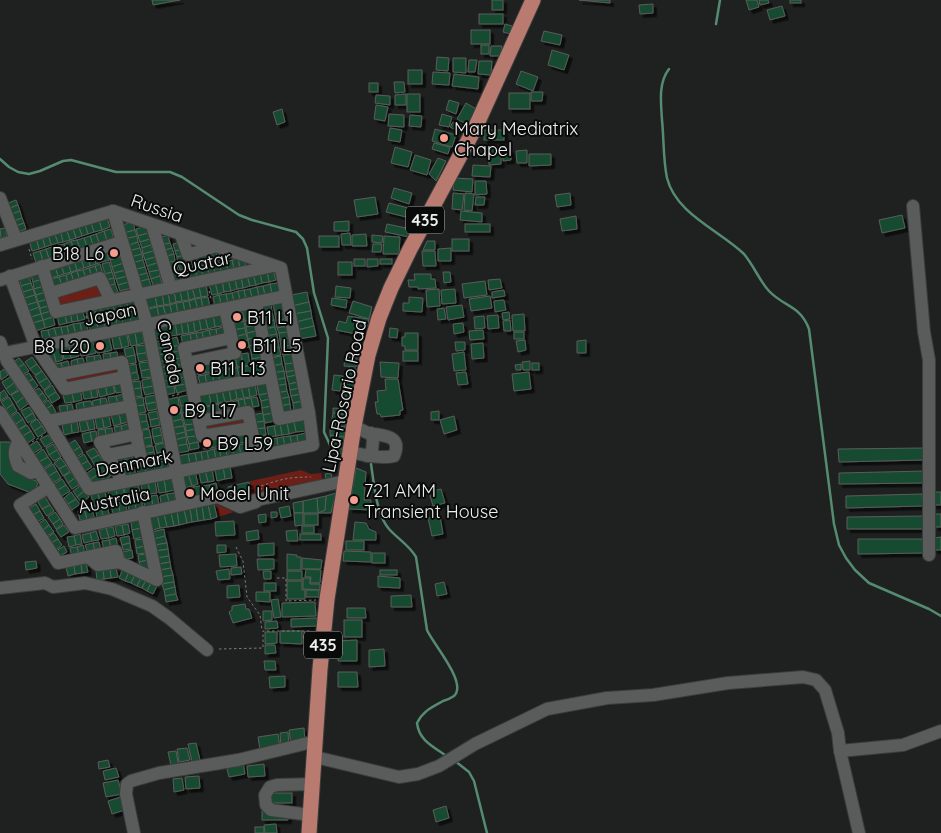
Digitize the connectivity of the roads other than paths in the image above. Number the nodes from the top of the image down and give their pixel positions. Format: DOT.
graph roads {
  1 [pos="534,0"];
  2 [pos="2,206"];
  3 [pos="913,206"];
  4 [pos="113,211"];
  5 [pos="152,225"];
  6 [pos="20,238"];
  7 [pos="121,242"];
  8 [pos="0,245"];
  9 [pos="273,266"];
  10 [pos="39,267"];
  11 [pos="5,278"];
  12 [pos="171,288"];
  13 [pos="51,294"];
  14 [pos="138,294"];
  15 [pos="286,296"];
  16 [pos="110,300"];
  17 [pos="256,303"];
  18 [pos="219,310"];
  19 [pos="147,324"];
  20 [pos="36,347"];
  21 [pos="1,350"];
  22 [pos="56,376"];
  23 [pos="125,377"];
  24 [pos="270,377"];
  25 [pos="193,391"];
  26 [pos="131,406"];
  27 [pos="0,412"];
  28 [pos="309,413"];
  29 [pos="50,425"];
  30 [pos="354,426"];
  31 [pos="136,434"];
  32 [pos="375,434"];
  33 [pos="108,455"];
  34 [pos="349,455"];
  35 [pos="257,456"];
  36 [pos="372,457"];
  37 [pos="177,472"];
  38 [pos="345,481"];
  39 [pos="123,482"];
  40 [pos="49,487"];
  41 [pos="183,504"];
  42 [pos="935,511"];
  43 [pos="143,512"];
  44 [pos="929,555"];
  45 [pos="0,588"];
  46 [pos="207,650"];
  47 [pos="941,731"];
  48 [pos="316,740"];
  49 [pos="840,751"];
  50 [pos="315,757"];
  51 [pos="313,784"];
  52 [pos="311,815"];
  53 [pos="134,833"];
  54 [pos="309,833"];
  55 [pos="859,833"];
  1 -- 30 [label="main road, Lipa-Rosario Road / 435"];
  2 -- 6 [label="street"];
  3 -- 42 [label="street"];
  4 -- 5 [label="street, Russia"];
  4 -- 6 [label="street, Russia"];
  4 -- 7 [label="street, Canada"];
  5 -- 9 [label="street, Russia"];
  5 -- 12 [label="street"];
  6 -- 8 [label="street, Russia"];
  7 -- 10 [label="street"];
  7 -- 14 [label="street, Canada"];
  9 -- 12 [label="street, Quatar"];
  9 -- 15 [label="street"];
  10 -- 11 [label="street"];
  10 -- 13 [label="street"];
  11 -- 20 [label="street"];
  12 -- 14 [label="street, Quatar"];
  13 -- 16 [label="street, Quatar"];
  13 -- 16 [label="street"];
  14 -- 16 [label="street, Quatar"];
  14 -- 19 [label="street, Canada"];
  15 -- 17 [label="street, Japan"];
  15 -- 28 [label="street"];
  17 -- 18 [label="street, Japan"];
  17 -- 24 [label="street"];
  18 -- 19 [label="street, Japan"];
  18 -- 25 [label="street"];
  19 -- 20 [label="street, Japan"];
  19 -- 37 [label="street, Canada"];
  20 -- 21 [label="street, Japan"];
  20 -- 22 [label="street"];
  21 -- 29 [label="street, Denmark"];
  22 -- 23 [label="street"];
  22 -- 23 [label="street"];
  23 -- 26 [label="street"];
  24 -- 25 [label="street"];
  24 -- 28 [label="street"];
  25 -- 35 [label="street"];
  26 -- 29 [label="street"];
  26 -- 31 [label="street"];
  27 -- 40 [label="street, Australia"];
  28 -- 35 [label="street, Denmark"];
  29 -- 39 [label="street, Denmark"];
  30 -- 32 [label="street"];
  30 -- 34 [label="main road, Lipa-Rosario Road / 435"];
  31 -- 33 [label="street"];
  31 -- 33 [label="street"];
  32 -- 36 [label="street"];
  32 -- 36 [label="street"];
  33 -- 39 [label="street"];
  34 -- 36 [label="street"];
  34 -- 38 [label="main road, Lipa-Rosario Road / 435"];
  35 -- 37 [label="street, Denmark"];
  37 -- 39 [label="street, Denmark"];
  37 -- 41 [label="street, Canada"];
  38 -- 41 [label="street, Australia"];
  38 -- 48 [label="main road, Lipa-Rosario Road / 435"];
  40 -- 43 [label="street, Australia"];
  40 -- 43 [label="street"];
  41 -- 43 [label="street, Australia"];
  42 -- 44 [label="street"];
  45 -- 46 [label="street"];
  47 -- 49 [label="street"];
  48 -- 50 [label="main road, Lipa-Rosario Road / 435"];
  48 -- 53 [label="street"];
  49 -- 50 [label="street"];
  49 -- 55 [label="street"];
  50 -- 51 [label="main road, Lipa-Rosario Road / 435"];
  51 -- 52 [label="main road, Lipa-Rosario Road / 435"];
  51 -- 52 [label="street"];
  52 -- 54 [label="main road, Lipa-Rosario Road / 435"];
}
